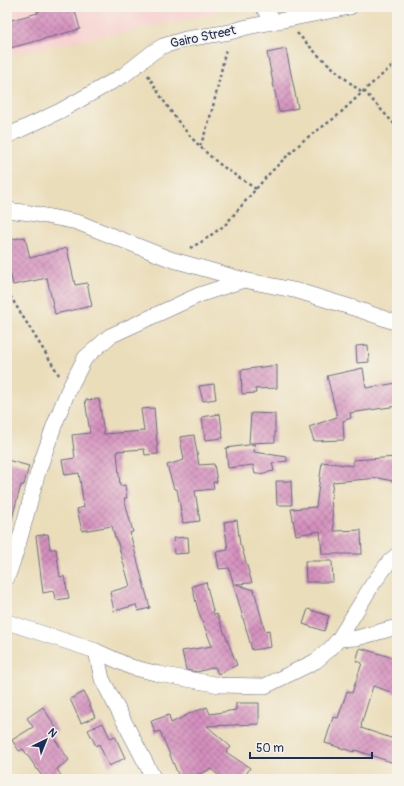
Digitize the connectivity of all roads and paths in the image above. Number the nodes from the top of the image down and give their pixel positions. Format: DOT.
graph roads {
  1 [pos="263,7"];
  2 [pos="350,7"];
  3 [pos="279,20"];
  4 [pos="230,32"];
  5 [pos="141,62"];
  6 [pos="397,62"];
  7 [pos="363,92"];
  8 [pos="397,127"];
  9 [pos="7,136"];
  10 [pos="200,146"];
  11 [pos="256,189"];
  12 [pos="7,210"];
  13 [pos="170,259"];
  14 [pos="244,280"];
  15 [pos="7,291"];
  16 [pos="397,323"];
  17 [pos="68,391"];
  18 [pos="397,555"];
  19 [pos="7,578"];
  20 [pos="7,622"];
  21 [pos="397,627"];
  22 [pos="339,639"];
  23 [pos="96,651"];
  24 [pos="154,779"];
  1 -- 3 [label="street"];
  2 -- 3 [label="street, Gairo Street"];
  3 -- 4 [label="street, Gairo Street"];
  3 -- 7 [label="path"];
  4 -- 5 [label="street, Gairo Street"];
  4 -- 10 [label="path"];
  5 -- 9 [label="street, Gairo Street"];
  5 -- 10 [label="path"];
  6 -- 7 [label="path"];
  7 -- 8 [label="path"];
  7 -- 11 [label="path"];
  10 -- 11 [label="path"];
  11 -- 13 [label="path"];
  12 -- 13 [label="street"];
  13 -- 14 [label="street"];
  14 -- 16 [label="street"];
  14 -- 17 [label="street"];
  15 -- 17 [label="path"];
  17 -- 19 [label="street"];
  18 -- 22 [label="street"];
  20 -- 23 [label="street"];
  21 -- 22 [label="street"];
  22 -- 23 [label="street"];
  23 -- 24 [label="street"];
}
